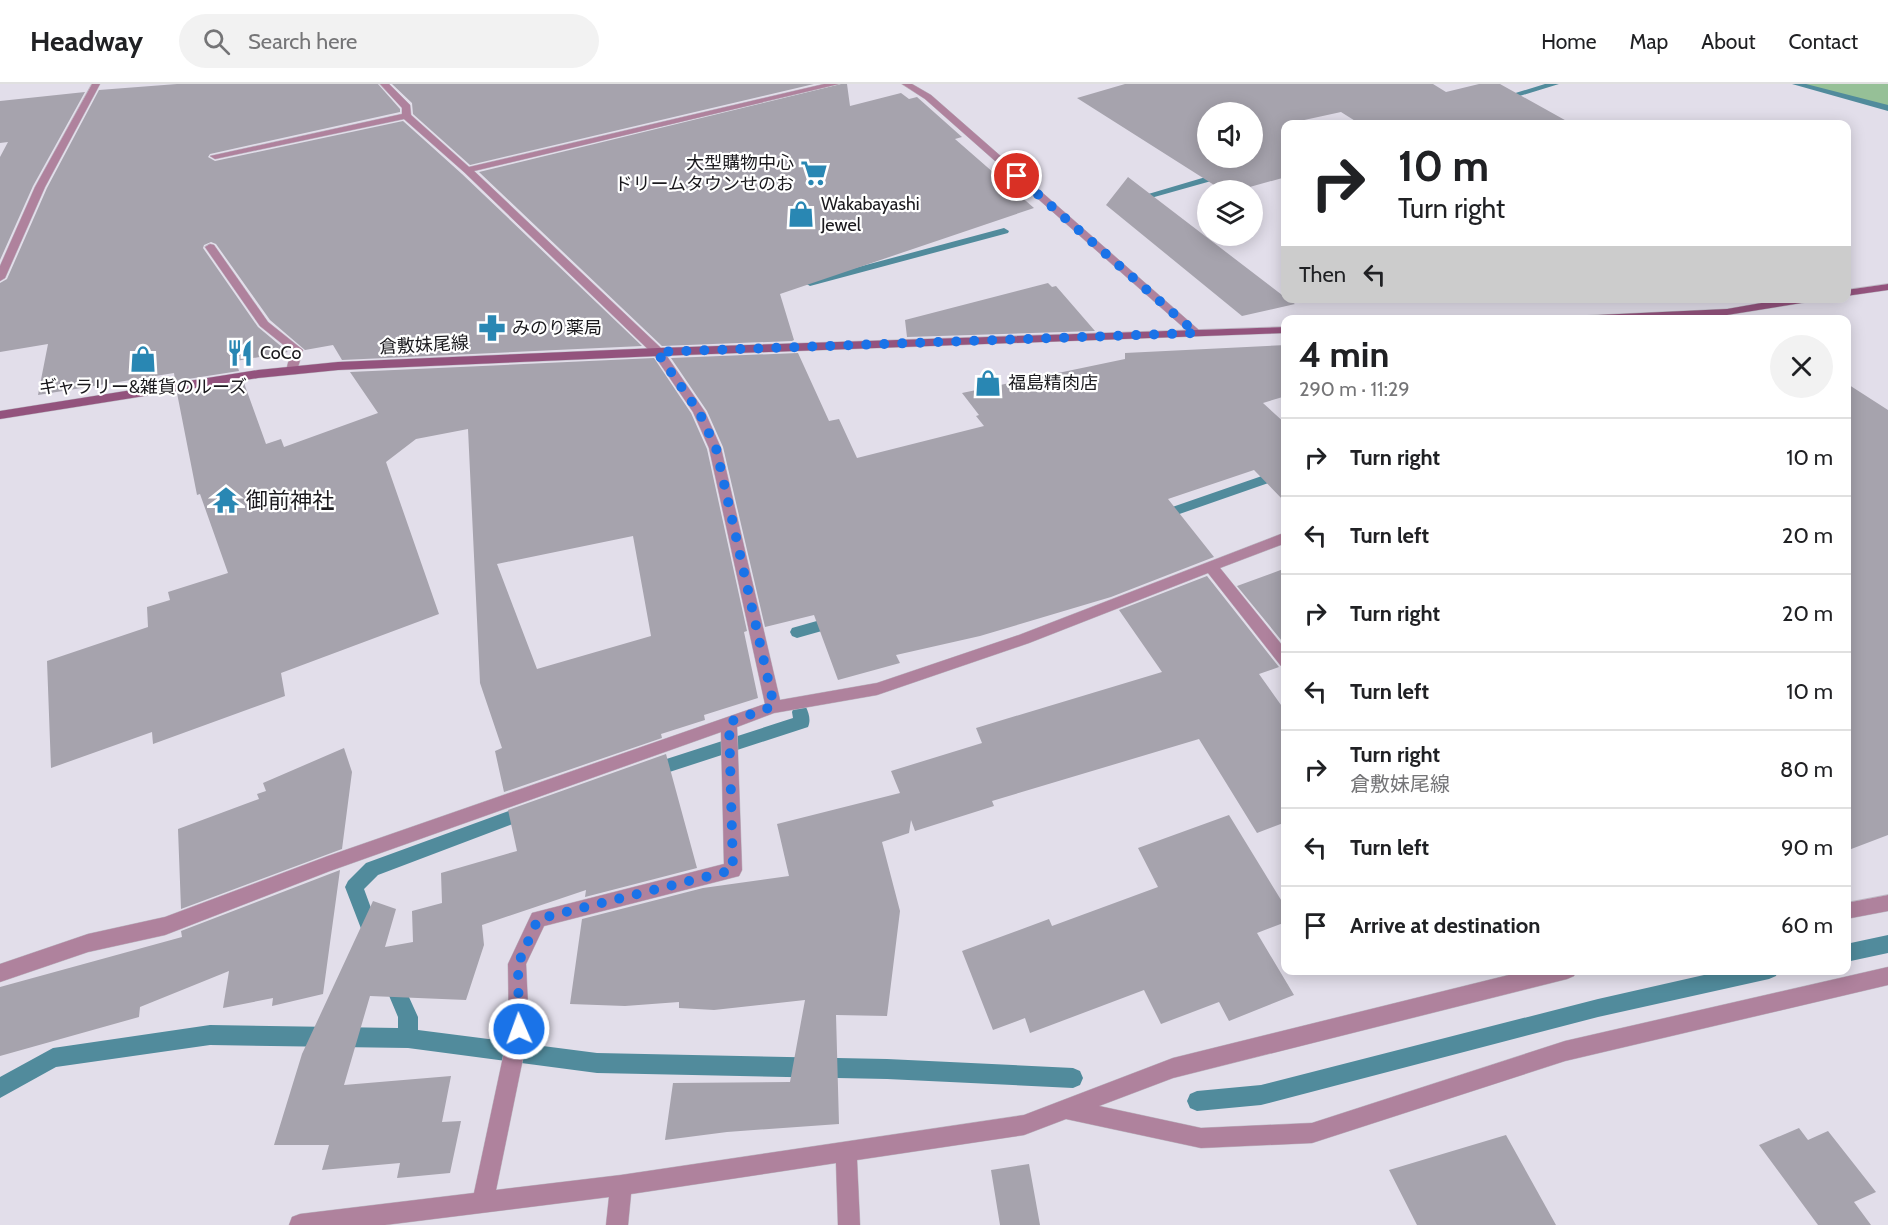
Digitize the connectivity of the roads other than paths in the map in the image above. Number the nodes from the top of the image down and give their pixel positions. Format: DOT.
graph roads {
  1 [pos="96,84"];
  2 [pos="384,84"];
  3 [pos="835,84"];
  4 [pos="906,84"];
  5 [pos="406,116"];
  6 [pos="215,156"];
  7 [pos="467,170"];
  8 [pos="210,247"];
  9 [pos="0,278"];
  10 [pos="1888,287"];
  11 [pos="1851,292"];
  12 [pos="1783,303"];
  13 [pos="1662,315"];
  14 [pos="1281,330"];
  15 [pos="1196,333"];
  16 [pos="657,352"];
  17 [pos="292,371"];
  18 [pos="0,415"];
  19 [pos="1281,539"];
  20 [pos="1210,566"];
  21 [pos="1281,656"];
  22 [pos="774,706"];
  23 [pos="729,729"];
  24 [pos="1888,903"];
  25 [pos="1851,910"];
  26 [pos="0,974"];
  27 [pos="1531,975"];
  28 [pos="1888,976"];
  29 [pos="1065,1109"];
  30 [pos="846,1151"];
  31 [pos="621,1185"];
  32 [pos="483,1202"];
  33 [pos="300,1225"];
  34 [pos="617,1225"];
  35 [pos="849,1225"];
  1 -- 9 [label="street"];
  2 -- 5 [label="street"];
  3 -- 7 [label="street"];
  4 -- 15 [label="street"];
  5 -- 6 [label="street"];
  5 -- 7 [label="street"];
  7 -- 16 [label="street"];
  8 -- 17 [label="street"];
  10 -- 11 [label="main road"];
  12 -- 13 [label="main road"];
  14 -- 15 [label="main road, 倉敷妹尾線"];
  15 -- 16 [label="main road, 倉敷妹尾線"];
  16 -- 17 [label="main road, 倉敷妹尾線"];
  16 -- 22 [label="street"];
  17 -- 18 [label="main road, 倉敷妹尾線"];
  19 -- 20 [label="street"];
  20 -- 21 [label="street"];
  20 -- 22 [label="street"];
  22 -- 23 [label="street"];
  23 -- 26 [label="street"];
  23 -- 32 [label="street"];
  24 -- 25 [label="street"];
  27 -- 29 [label="street"];
  28 -- 29 [label="street"];
  29 -- 30 [label="street"];
  30 -- 31 [label="street"];
  30 -- 35 [label="street"];
  31 -- 32 [label="street"];
  31 -- 34 [label="street"];
  32 -- 33 [label="street"];
}
